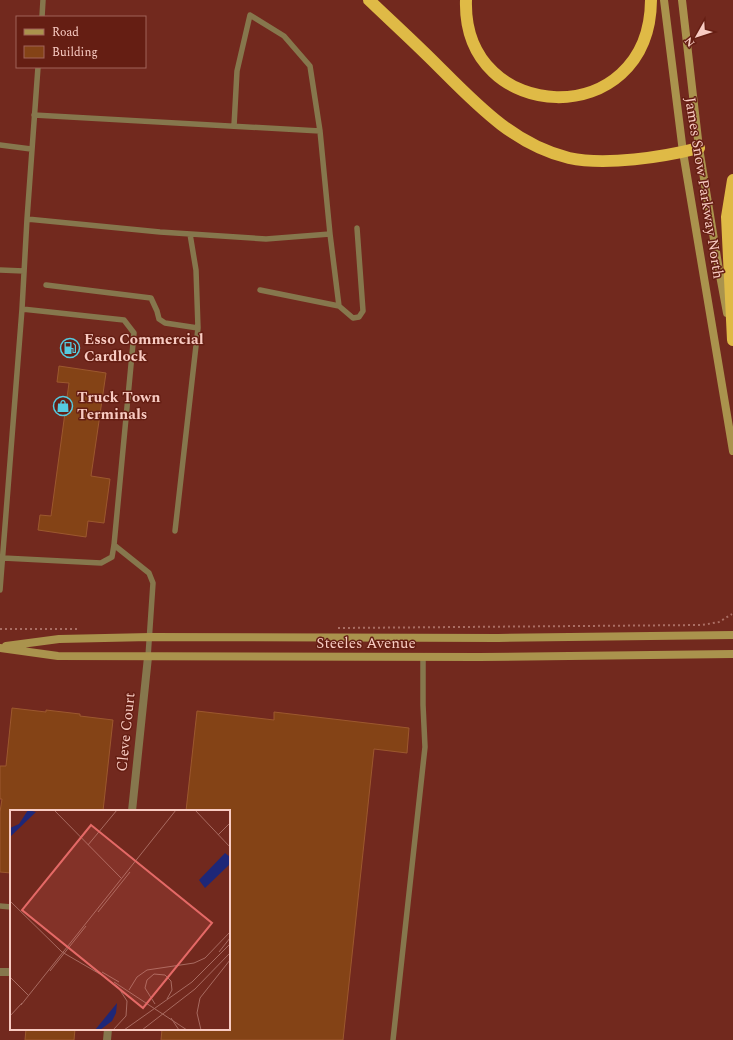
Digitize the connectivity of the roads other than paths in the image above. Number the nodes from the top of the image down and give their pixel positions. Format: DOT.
graph roads {
  1 [pos="43,0"];
  2 [pos="369,0"];
  3 [pos="466,0"];
  4 [pos="651,0"];
  5 [pos="664,0"];
  6 [pos="682,0"];
  7 [pos="42,16"];
  8 [pos="38,68"];
  9 [pos="34,115"];
  10 [pos="234,126"];
  11 [pos="320,131"];
  12 [pos="0,145"];
  13 [pos="699,148"];
  14 [pos="31,149"];
  15 [pos="683,152"];
  16 [pos="733,180"];
  17 [pos="27,219"];
  18 [pos="357,228"];
  19 [pos="190,234"];
  20 [pos="330,234"];
  21 [pos="0,270"];
  22 [pos="24,271"];
  23 [pos="46,285"];
  24 [pos="260,290"];
  25 [pos="339,306"];
  26 [pos="22,309"];
  27 [pos="198,328"];
  28 [pos="733,340"];
  29 [pos="733,343"];
  30 [pos="733,452"];
  31 [pos="175,531"];
  32 [pos="114,545"];
  33 [pos="2,558"];
  34 [pos="0,590"];
  35 [pos="733,635"];
  36 [pos="150,637"];
  37 [pos="0,647"];
  38 [pos="733,654"];
  39 [pos="148,657"];
  40 [pos="423,657"];
  41 [pos="132,810"];
  42 [pos="0,906"];
  43 [pos="10,907"];
  44 [pos="108,1030"];
  45 [pos="107,1040"];
  46 [pos="393,1040"];
  1 -- 7 [label="lane"];
  2 -- 15 [label="highway"];
  3 -- 4 [label="highway"];
  5 -- 15 [label="main road, James Snow Parkway North"];
  6 -- 13 [label="main road, James Snow Parkway North"];
  8 -- 9 [label="lane"];
  9 -- 10 [label="lane"];
  9 -- 14 [label="lane"];
  10 -- 11 [label="lane"];
  10 -- 11 [label="lane"];
  11 -- 20 [label="lane"];
  12 -- 14 [label="lane"];
  13 -- 15 [label="highway"];
  13 -- 28 [label="main road, James Snow Parkway North"];
  14 -- 17 [label="lane"];
  15 -- 30 [label="main road, James Snow Parkway North"];
  16 -- 28 [label="highway"];
  17 -- 19 [label="lane"];
  17 -- 22 [label="lane"];
  18 -- 25 [label="lane"];
  19 -- 20 [label="lane"];
  19 -- 27 [label="lane"];
  20 -- 25 [label="lane"];
  21 -- 22 [label="lane"];
  22 -- 26 [label="lane"];
  23 -- 27 [label="lane"];
  24 -- 25 [label="lane"];
  26 -- 32 [label="lane"];
  26 -- 33 [label="lane"];
  27 -- 31 [label="lane"];
  28 -- 29 [label="main road, James Snow Parkway North"];
  32 -- 33 [label="lane"];
  32 -- 36 [label="lane"];
  33 -- 34 [label="lane"];
  35 -- 36 [label="main road, Steeles Avenue"];
  36 -- 37 [label="main road, Steeles Avenue"];
  36 -- 39 [label="lane"];
  37 -- 39 [label="main road, Steeles Avenue"];
  38 -- 40 [label="main road, Steeles Avenue"];
  39 -- 40 [label="main road, Steeles Avenue"];
  39 -- 41 [label="street, Cleve Court"];
  40 -- 46 [label="lane"];
  42 -- 43 [label="lane"];
  44 -- 45 [label="street"];
}
